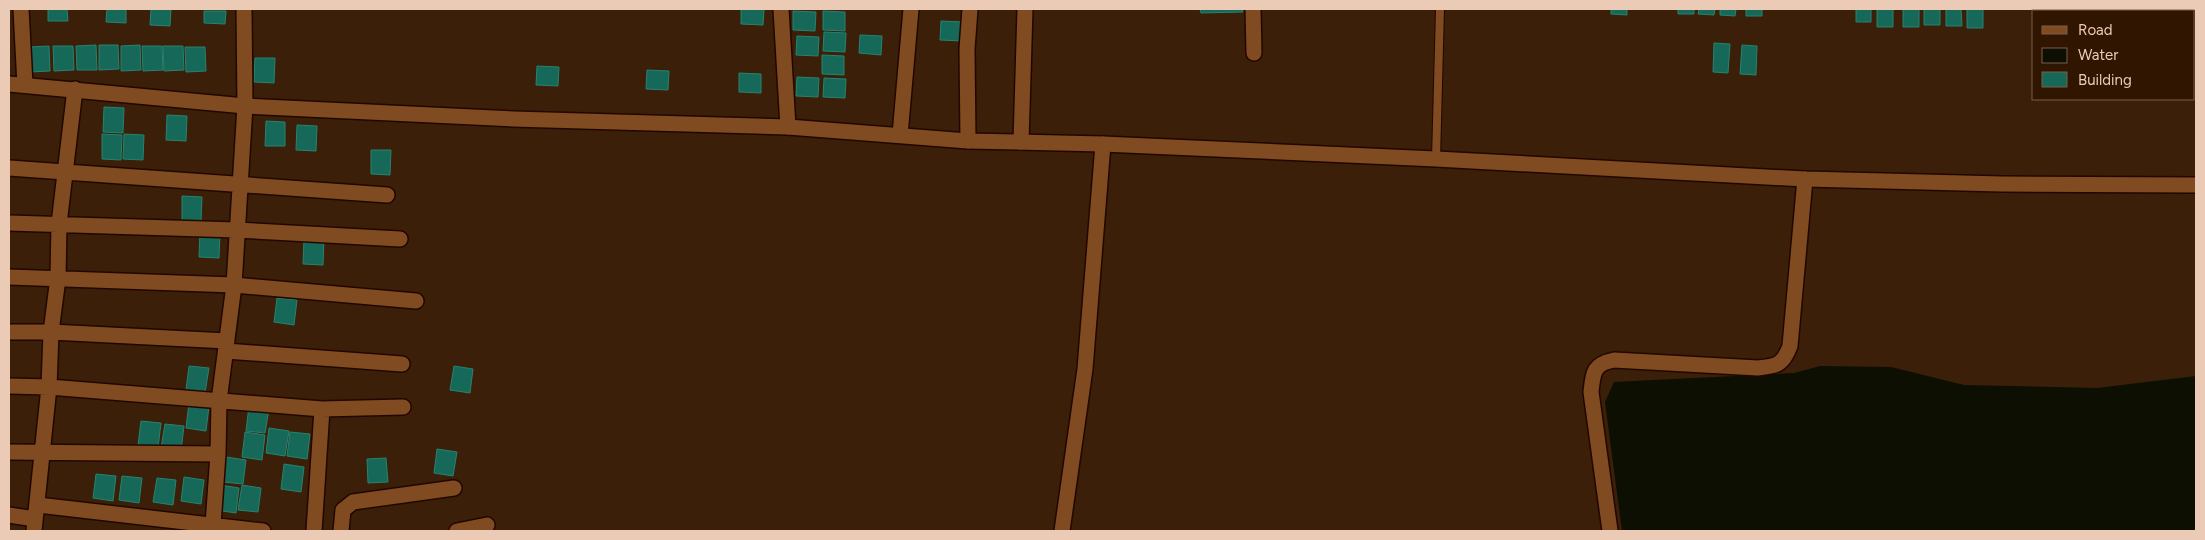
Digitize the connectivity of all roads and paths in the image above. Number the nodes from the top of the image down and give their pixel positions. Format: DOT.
graph roads {
  1 [pos="21,9"];
  2 [pos="244,9"];
  3 [pos="781,9"];
  4 [pos="911,9"];
  5 [pos="970,9"];
  6 [pos="1026,9"];
  7 [pos="1253,9"];
  8 [pos="1440,9"];
  9 [pos="1254,53"];
  10 [pos="9,84"];
  11 [pos="25,85"];
  12 [pos="75,89"];
  13 [pos="245,106"];
  14 [pos="788,127"];
  15 [pos="900,135"];
  16 [pos="968,140"];
  17 [pos="1021,142"];
  18 [pos="1103,144"];
  19 [pos="1436,159"];
  20 [pos="9,168"];
  21 [pos="65,172"];
  22 [pos="1805,179"];
  23 [pos="2196,185"];
  24 [pos="239,186"];
  25 [pos="387,195"];
  26 [pos="9,223"];
  27 [pos="60,224"];
  28 [pos="236,230"];
  29 [pos="400,239"];
  30 [pos="9,277"];
  31 [pos="58,278"];
  32 [pos="234,285"];
  33 [pos="416,301"];
  34 [pos="9,332"];
  35 [pos="51,332"];
  36 [pos="226,346"];
  37 [pos="402,364"];
  38 [pos="9,386"];
  39 [pos="48,387"];
  40 [pos="219,401"];
  41 [pos="403,407"];
  42 [pos="322,409"];
  43 [pos="9,452"];
  44 [pos="42,452"];
  45 [pos="218,454"];
  46 [pos="454,488"];
  47 [pos="9,515"];
  48 [pos="36,519"];
  49 [pos="213,525"];
  50 [pos="488,525"];
  51 [pos="228,529"];
  52 [pos="263,531"];
  53 [pos="314,531"];
  54 [pos="341,531"];
  55 [pos="457,531"];
  56 [pos="1062,531"];
  57 [pos="1610,531"];
  1 -- 11 [label="street"];
  2 -- 13 [label="street"];
  3 -- 14 [label="street"];
  4 -- 15 [label="street"];
  5 -- 16 [label="street"];
  6 -- 17 [label="street"];
  7 -- 9 [label="street"];
  8 -- 19 [label="lane"];
  10 -- 11 [label="street"];
  11 -- 12 [label="street"];
  12 -- 13 [label="street"];
  12 -- 21 [label="street"];
  13 -- 14 [label="street"];
  13 -- 24 [label="street"];
  14 -- 15 [label="street"];
  15 -- 16 [label="street"];
  16 -- 17 [label="street"];
  17 -- 18 [label="street"];
  18 -- 19 [label="street"];
  18 -- 56 [label="street"];
  19 -- 22 [label="street"];
  20 -- 21 [label="street"];
  21 -- 24 [label="street"];
  21 -- 27 [label="street"];
  22 -- 23 [label="street"];
  22 -- 57 [label="street"];
  24 -- 25 [label="street"];
  24 -- 28 [label="street"];
  26 -- 27 [label="street"];
  27 -- 28 [label="street"];
  27 -- 31 [label="street"];
  28 -- 29 [label="street"];
  28 -- 32 [label="street"];
  30 -- 31 [label="street"];
  31 -- 32 [label="street"];
  31 -- 35 [label="street"];
  32 -- 33 [label="street"];
  32 -- 36 [label="street"];
  34 -- 35 [label="street"];
  35 -- 36 [label="street"];
  35 -- 39 [label="street"];
  36 -- 37 [label="street"];
  36 -- 40 [label="street"];
  38 -- 39 [label="street"];
  39 -- 40 [label="street"];
  39 -- 44 [label="street"];
  40 -- 42 [label="street"];
  40 -- 45 [label="street"];
  41 -- 42 [label="street"];
  42 -- 53 [label="street"];
  43 -- 44 [label="street"];
  44 -- 45 [label="street"];
  44 -- 48 [label="street"];
  45 -- 49 [label="street"];
  46 -- 54 [label="street"];
  47 -- 48 [label="street"];
  48 -- 49 [label="street"];
  49 -- 51 [label="street"];
  50 -- 55 [label="street"];
  51 -- 52 [label="street"];
}
